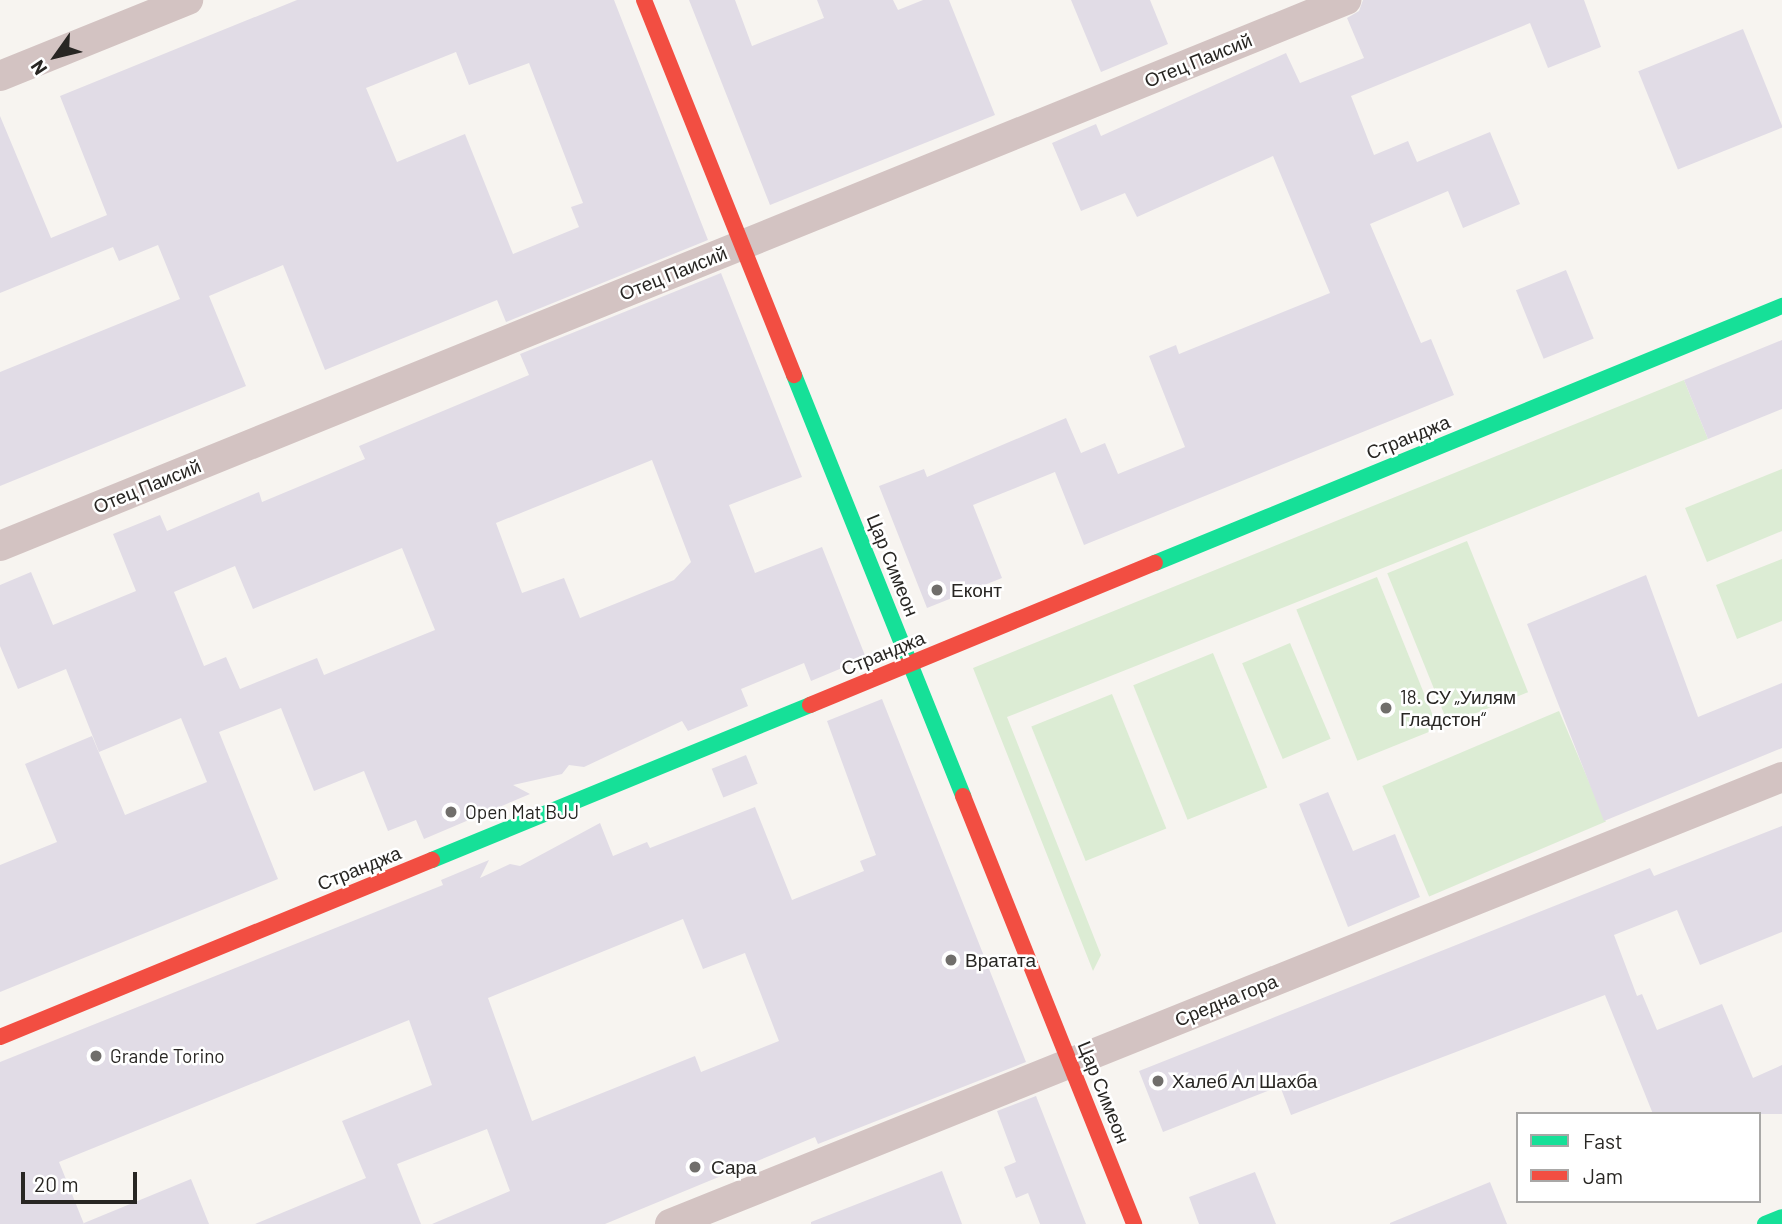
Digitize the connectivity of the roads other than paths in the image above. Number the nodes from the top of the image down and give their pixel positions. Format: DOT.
graph roads {
  1 [pos="188,0"];
  2 [pos="645,0"];
  3 [pos="1346,0"];
  4 [pos="0,76"];
  5 [pos="742,245"];
  6 [pos="1782,306"];
  7 [pos="0,546"];
  8 [pos="910,665"];
  9 [pos="1782,777"];
  10 [pos="0,1037"];
  11 [pos="1070,1063"];
  12 [pos="1782,1217"];
  13 [pos="670,1224"];
  14 [pos="1134,1224"];
  15 [pos="1765,1224"];
  1 -- 4 [label="street"];
  2 -- 5 [label="street, Цар Симеон"];
  3 -- 5 [label="street, Отец Паисий"];
  5 -- 7 [label="street, Отец Паисий"];
  5 -- 8 [label="street, Цар Симеон"];
  6 -- 8 [label="street, Странджа"];
  8 -- 10 [label="street, Странджа"];
  8 -- 11 [label="street, Цар Симеон"];
  9 -- 11 [label="street, Средна гора"];
  11 -- 13 [label="street, Средна гора"];
  11 -- 14 [label="street, Цар Симеон"];
  12 -- 15 [label="street"];
}
